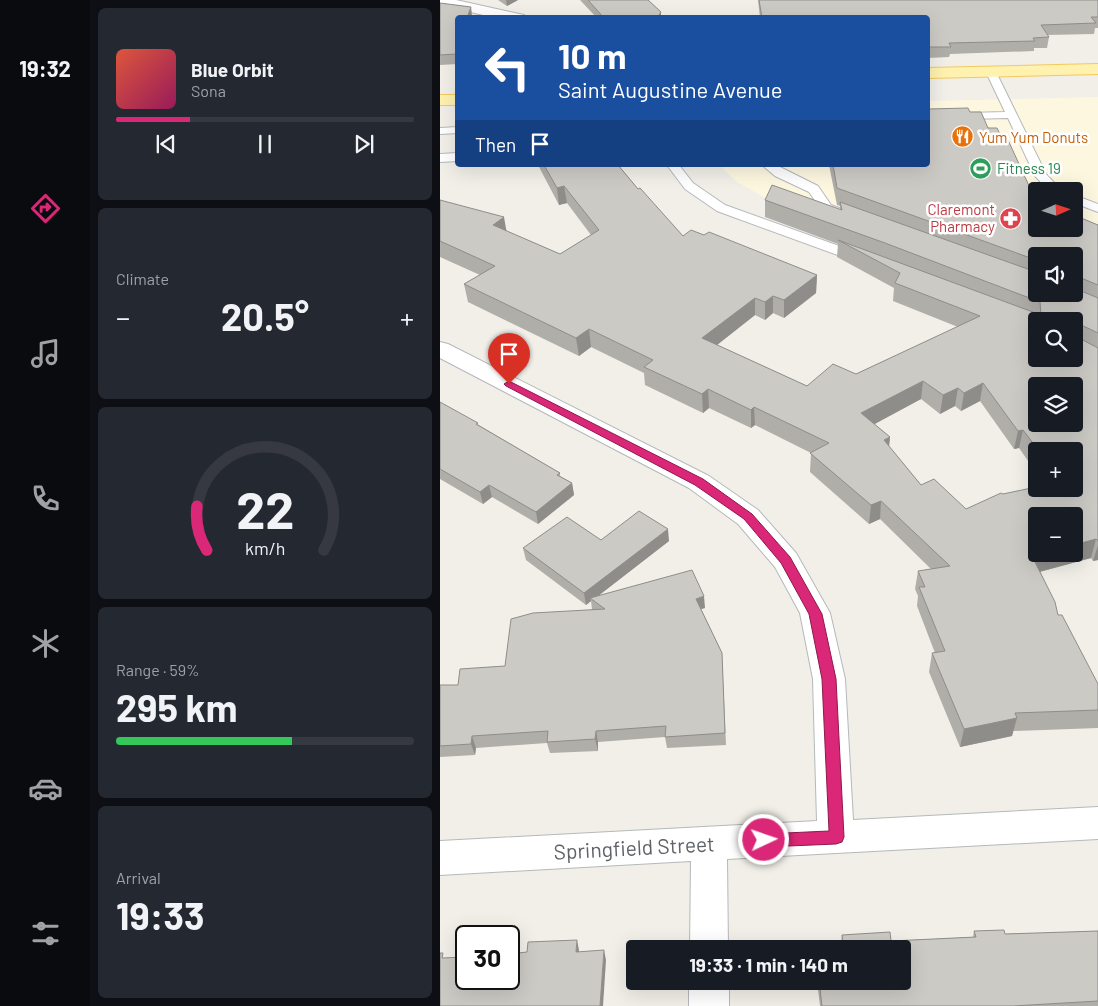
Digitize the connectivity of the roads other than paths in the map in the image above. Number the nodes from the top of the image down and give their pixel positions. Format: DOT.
graph roads {
  1 [pos="440,1"];
  2 [pos="505,15"];
  3 [pos="1098,69"];
  4 [pos="990,72"];
  5 [pos="930,73"];
  6 [pos="998,87"];
  7 [pos="1016,87"];
  8 [pos="930,89"];
  9 [pos="440,100"];
  10 [pos="455,100"];
  11 [pos="1011,115"];
  12 [pos="930,117"];
  13 [pos="455,130"];
  14 [pos="440,131"];
  15 [pos="455,157"];
  16 [pos="440,158"];
  17 [pos="675,167"];
  18 [pos="771,167"];
  19 [pos="1047,182"];
  20 [pos="1083,202"];
  21 [pos="1098,208"];
  22 [pos="853,218"];
  23 [pos="869,262"];
  24 [pos="440,348"];
  25 [pos="1098,823"];
  26 [pos="836,837"];
  27 [pos="709,843"];
  28 [pos="440,858"];
  29 [pos="709,940"];
  30 [pos="709,990"];
  31 [pos="708,1006"];
  1 -- 2 [label="street"];
  3 -- 4 [label="main road"];
  4 -- 5 [label="main road"];
  4 -- 6 [label="lane"];
  6 -- 7 [label="main road"];
  6 -- 8 [label="main road"];
  6 -- 11 [label="lane"];
  9 -- 10 [label="main road"];
  11 -- 12 [label="lane"];
  11 -- 19 [label="lane"];
  13 -- 14 [label="lane"];
  15 -- 16 [label="lane"];
  17 -- 23 [label="lane"];
  18 -- 22 [label="lane"];
  20 -- 21 [label="lane"];
  24 -- 26 [label="street"];
  25 -- 26 [label="street, Springfield Street"];
  26 -- 27 [label="street, Springfield Street"];
  27 -- 28 [label="street, Springfield Street"];
  27 -- 29 [label="street"];
  30 -- 31 [label="street"];
}
